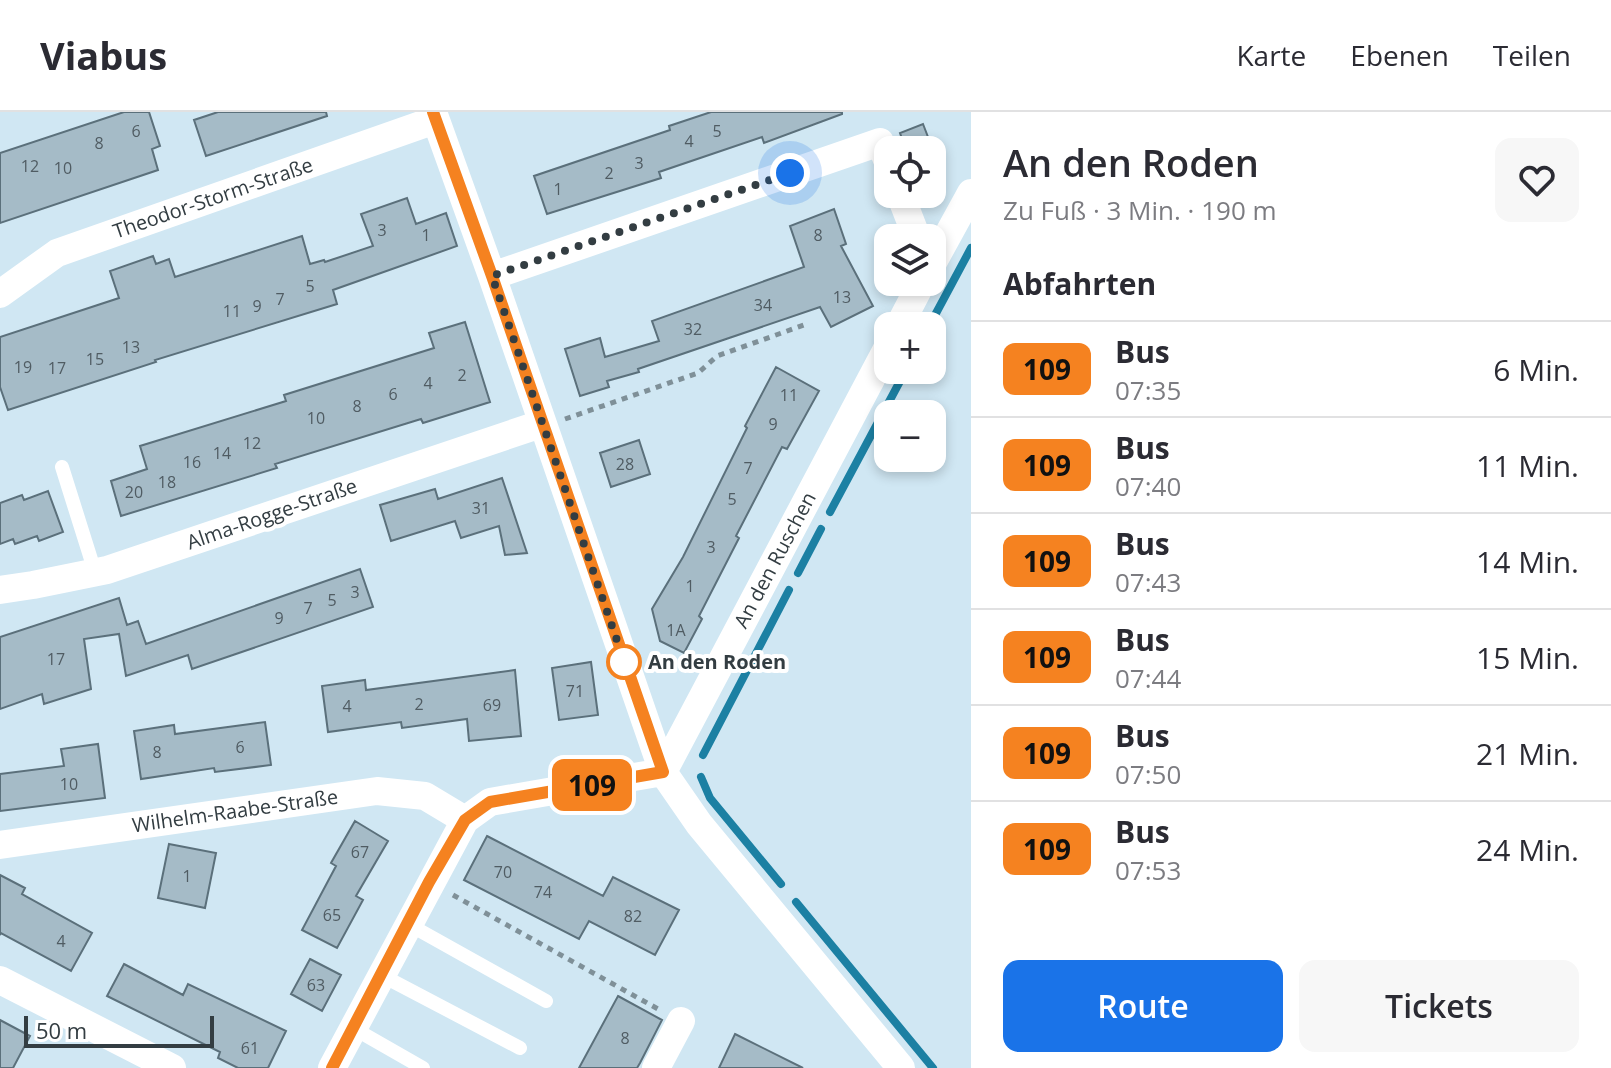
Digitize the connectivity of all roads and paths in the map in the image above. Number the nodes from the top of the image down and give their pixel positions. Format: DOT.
graph roads {
  1 [pos="434,116"];
  2 [pos="874,144"];
  3 [pos="971,193"];
  4 [pos="946,239"];
  5 [pos="492,276"];
  6 [pos="0,294"];
  7 [pos="804,325"];
  8 [pos="874,373"];
  9 [pos="541,424"];
  10 [pos="62,467"];
  11 [pos="95,572"];
  12 [pos="0,590"];
  13 [pos="663,772"];
  14 [pos="465,820"];
  15 [pos="0,845"];
  16 [pos="429,882"];
  17 [pos="408,924"];
  18 [pos="381,975"];
  19 [pos="0,980"];
  20 [pos="546,1001"];
  21 [pos="681,1021"];
  22 [pos="353,1028"];
  23 [pos="520,1048"];
  24 [pos="334,1067"];
  25 [pos="172,1068"];
  26 [pos="423,1068"];
  27 [pos="656,1068"];
  28 [pos="901,1068"];
  1 -- 5 [label="street"];
  1 -- 6 [label="street, Theodor-Storm-Straße"];
  2 -- 5 [label="street"];
  3 -- 4 [label="street"];
  5 -- 9 [label="street"];
  7 -- 9 [label="path"];
  8 -- 13 [label="street, An den Ruschen"];
  9 -- 11 [label="street, Alma-Rogge-Straße"];
  9 -- 13 [label="street"];
  10 -- 11 [label="lane"];
  11 -- 12 [label="street, Alma-Rogge-Straße"];
  13 -- 14 [label="street"];
  13 -- 28 [label="street"];
  14 -- 15 [label="street, Wilhelm-Raabe-Straße"];
  14 -- 16 [label="street"];
  16 -- 17 [label="street"];
  16 -- 21 [label="path"];
  17 -- 18 [label="street"];
  17 -- 20 [label="lane"];
  18 -- 22 [label="street"];
  18 -- 23 [label="lane"];
  19 -- 25 [label="street"];
  21 -- 27 [label="street"];
  22 -- 24 [label="street"];
  22 -- 26 [label="lane"];
}
